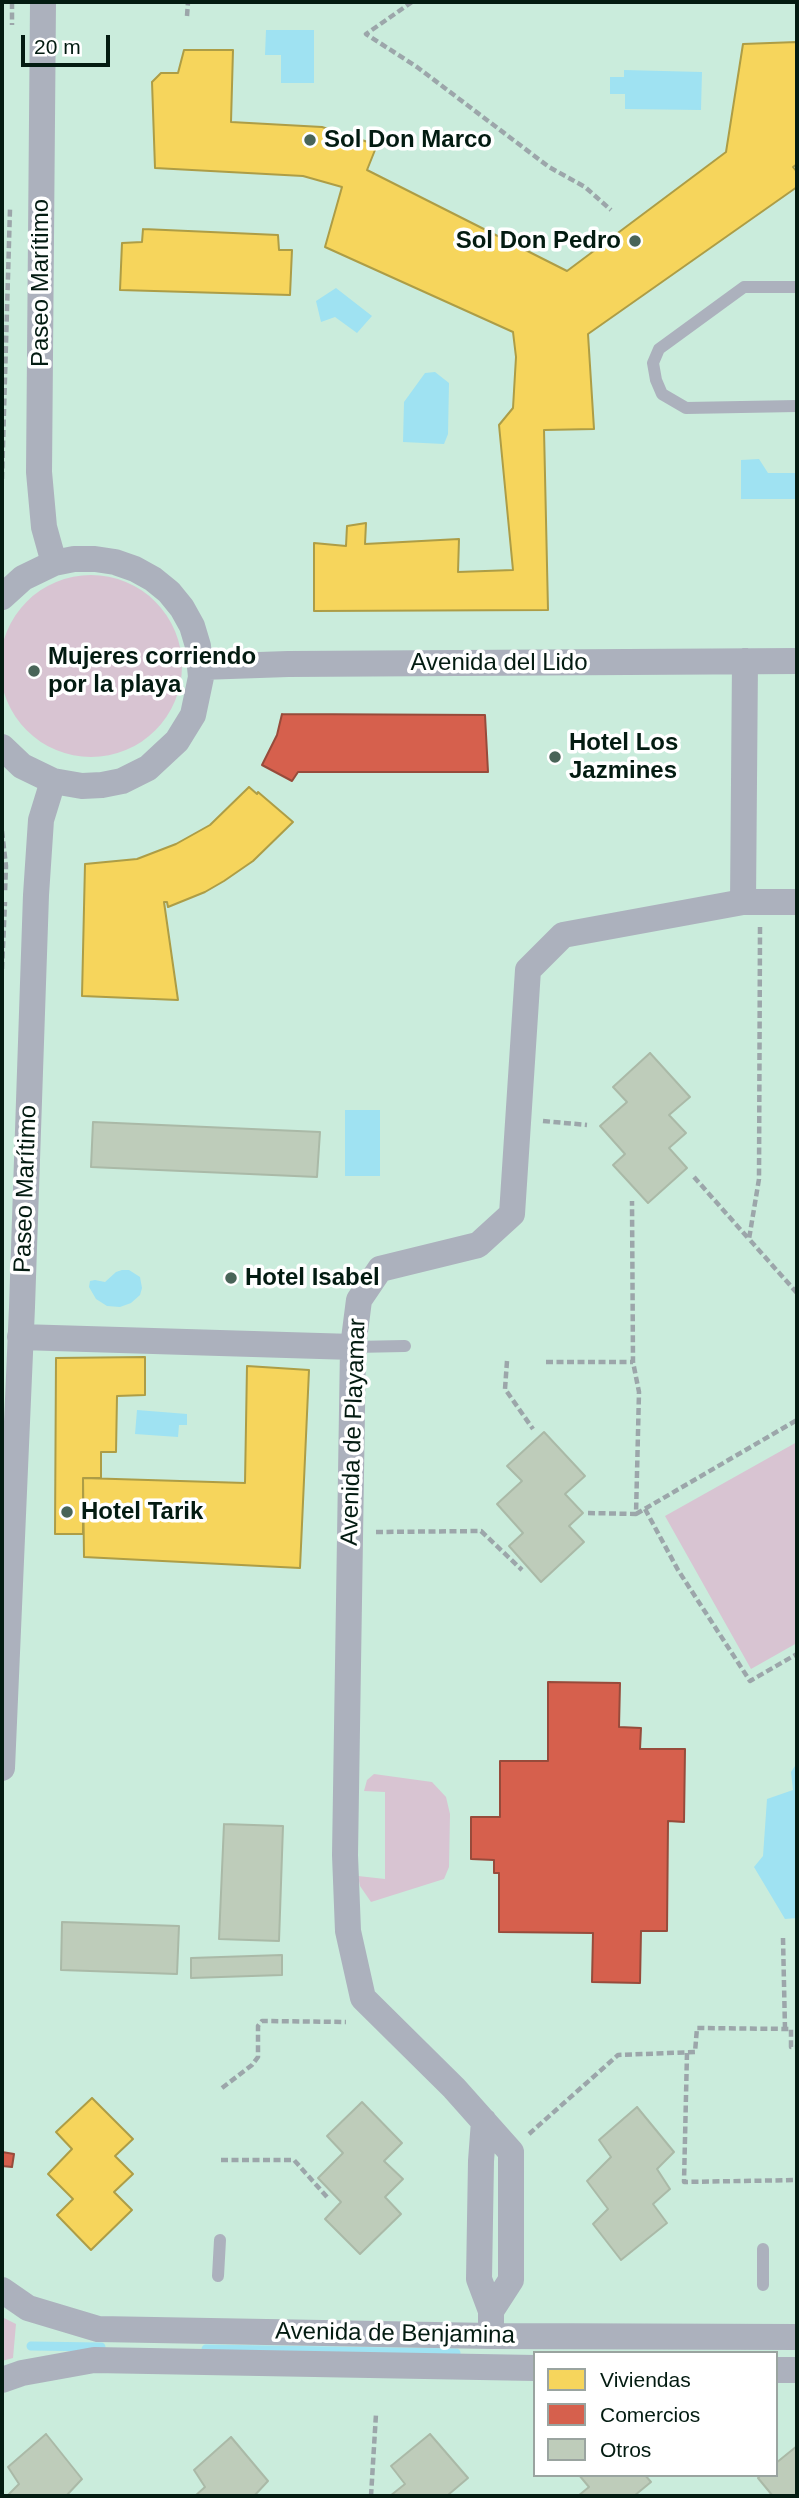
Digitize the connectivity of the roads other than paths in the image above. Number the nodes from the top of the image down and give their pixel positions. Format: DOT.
graph roads {
  1 [pos="43,2"];
  2 [pos="797,287"];
  3 [pos="797,406"];
  4 [pos="54,563"];
  5 [pos="2,597"];
  6 [pos="744,661"];
  7 [pos="797,661"];
  8 [pos="201,667"];
  9 [pos="2,747"];
  10 [pos="53,781"];
  11 [pos="743,902"];
  12 [pos="797,902"];
  13 [pos="20,1337"];
  14 [pos="405,1346"];
  15 [pos="353,1347"];
  16 [pos="2,1768"];
  17 [pos="484,2121"];
  18 [pos="220,2240"];
  19 [pos="763,2249"];
  20 [pos="218,2276"];
  21 [pos="495,2279"];
  22 [pos="763,2285"];
  23 [pos="2,2290"];
  24 [pos="491,2324"];
  25 [pos="797,2337"];
  26 [pos="533,2368"];
  27 [pos="778,2370"];
  28 [pos="797,2370"];
  29 [pos="2,2380"];
  1 -- 4 [label="street, Paseo Marítimo"];
  2 -- 3 [label="lane"];
  4 -- 5 [label="street"];
  4 -- 8 [label="street"];
  6 -- 7 [label="street, Avenida del Lido"];
  6 -- 8 [label="street, Avenida del Lido"];
  6 -- 11 [label="street"];
  8 -- 10 [label="street"];
  9 -- 10 [label="street"];
  10 -- 13 [label="street, Paseo Marítimo"];
  11 -- 12 [label="street, Avenida de Playamar"];
  11 -- 15 [label="street, Avenida de Playamar"];
  13 -- 15 [label="street"];
  13 -- 16 [label="street, Paseo Marítimo"];
  14 -- 15 [label="lane"];
  15 -- 17 [label="street, Avenida de Playamar"];
  17 -- 21 [label="street"];
  17 -- 21 [label="street, Avenida de Playamar"];
  18 -- 20 [label="lane"];
  19 -- 22 [label="lane"];
  21 -- 24 [label="street"];
  23 -- 24 [label="street, Avenida de Benjamina"];
  24 -- 25 [label="street, Avenida de Benjamina"];
  26 -- 29 [label="street, Avenida de Benjamina"];
  27 -- 28 [label="street"];
}
